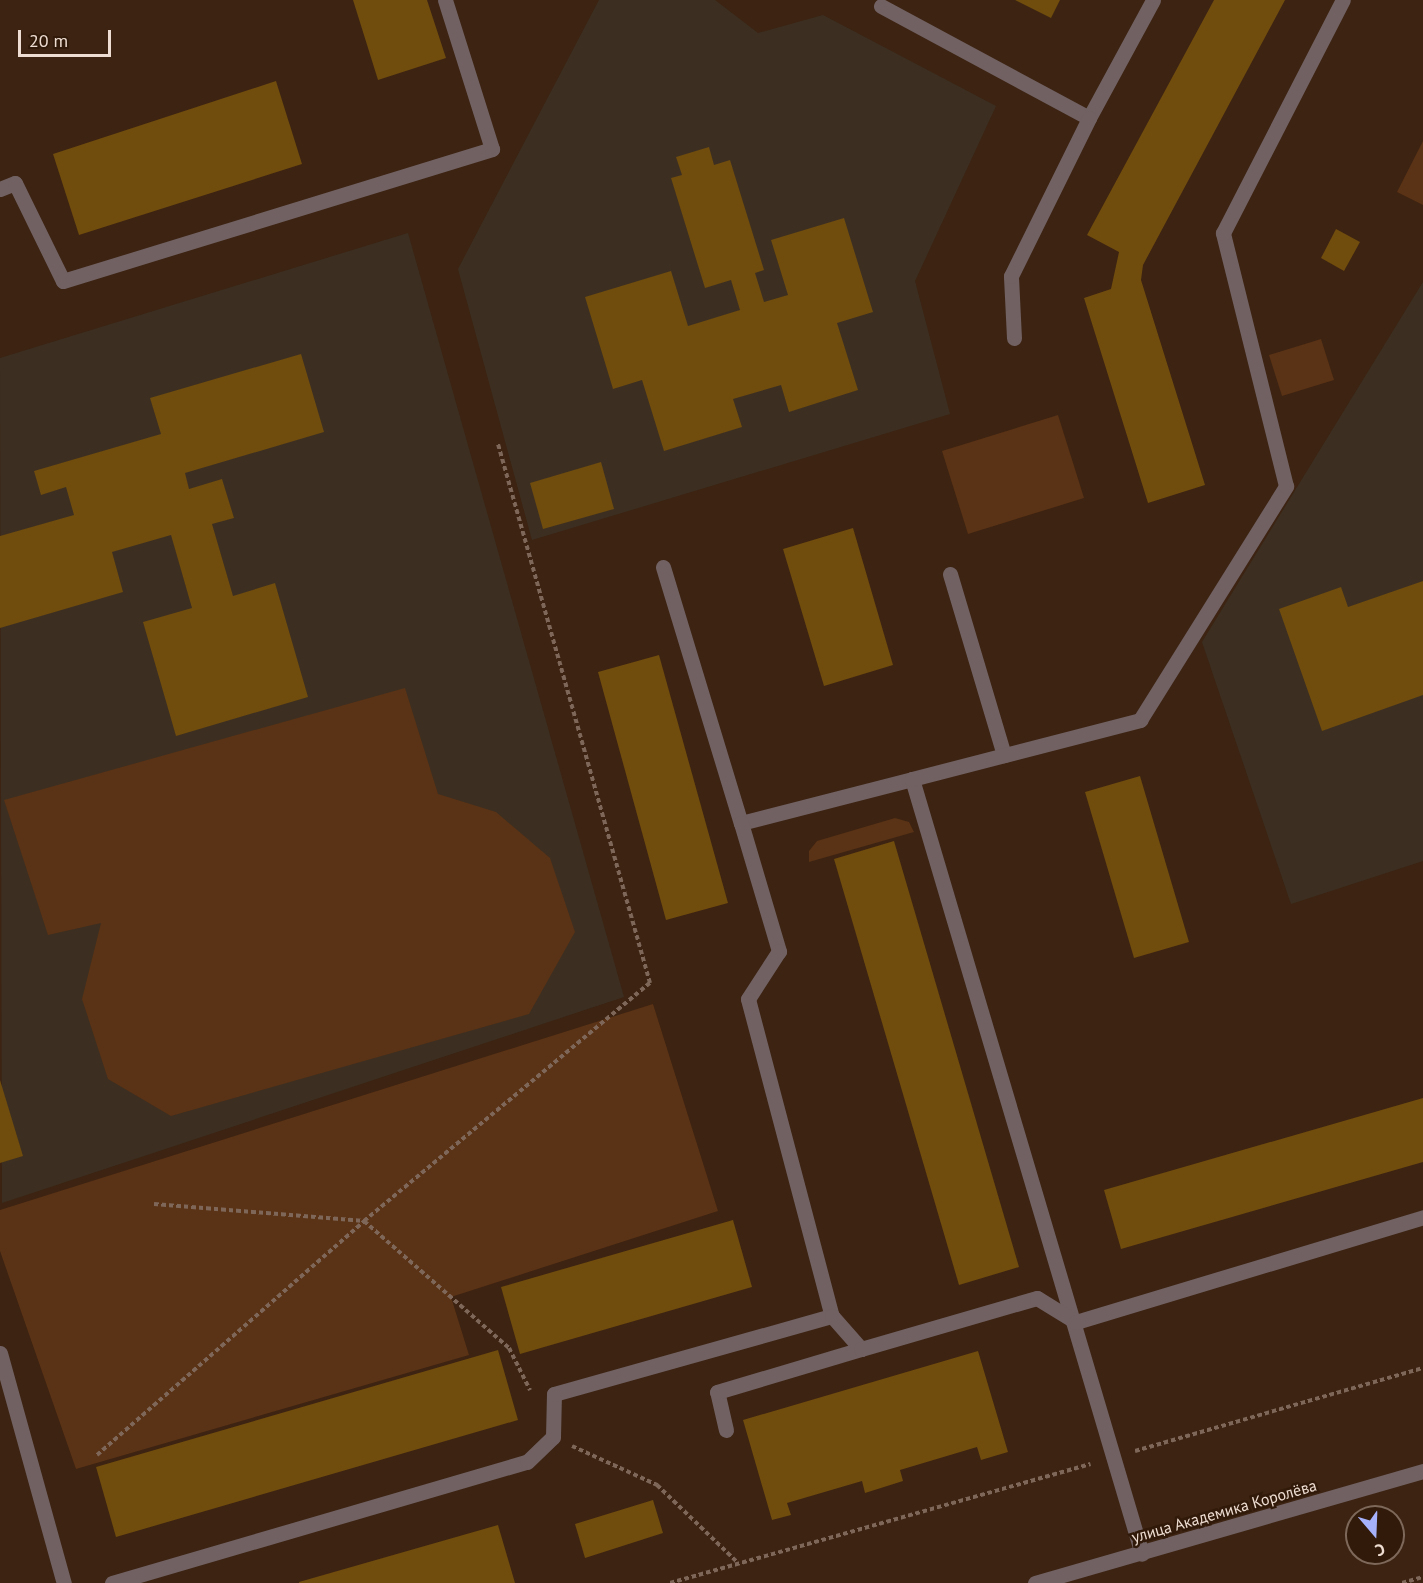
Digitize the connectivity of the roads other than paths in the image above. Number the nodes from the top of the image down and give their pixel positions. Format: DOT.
graph roads {
  1 [pos="445,0"];
  2 [pos="1153,0"];
  3 [pos="1343,0"];
  4 [pos="880,6"];
  5 [pos="1089,118"];
  6 [pos="0,189"];
  7 [pos="1014,338"];
  8 [pos="663,567"];
  9 [pos="950,574"];
  10 [pos="1004,755"];
  11 [pos="912,779"];
  12 [pos="741,823"];
  13 [pos="1423,1217"];
  14 [pos="831,1316"];
  15 [pos="1076,1322"];
  16 [pos="861,1348"];
  17 [pos="0,1353"];
  18 [pos="726,1430"];
  19 [pos="1423,1471"];
  20 [pos="1142,1554"];
  21 [pos="64,1583"];
  22 [pos="112,1583"];
  23 [pos="1035,1583"];
  1 -- 6 [label="street"];
  2 -- 5 [label="street"];
  3 -- 10 [label="street"];
  4 -- 5 [label="street"];
  5 -- 7 [label="street"];
  8 -- 12 [label="street"];
  9 -- 10 [label="street"];
  10 -- 11 [label="street"];
  11 -- 12 [label="street"];
  11 -- 15 [label="street"];
  12 -- 14 [label="street"];
  13 -- 15 [label="street"];
  14 -- 16 [label="street"];
  14 -- 22 [label="street"];
  15 -- 16 [label="street"];
  15 -- 20 [label="street"];
  16 -- 18 [label="street"];
  17 -- 21 [label="street"];
  19 -- 20 [label="street, улица Академика Королёва"];
  20 -- 23 [label="street, улица Академика Королёва"];
}
